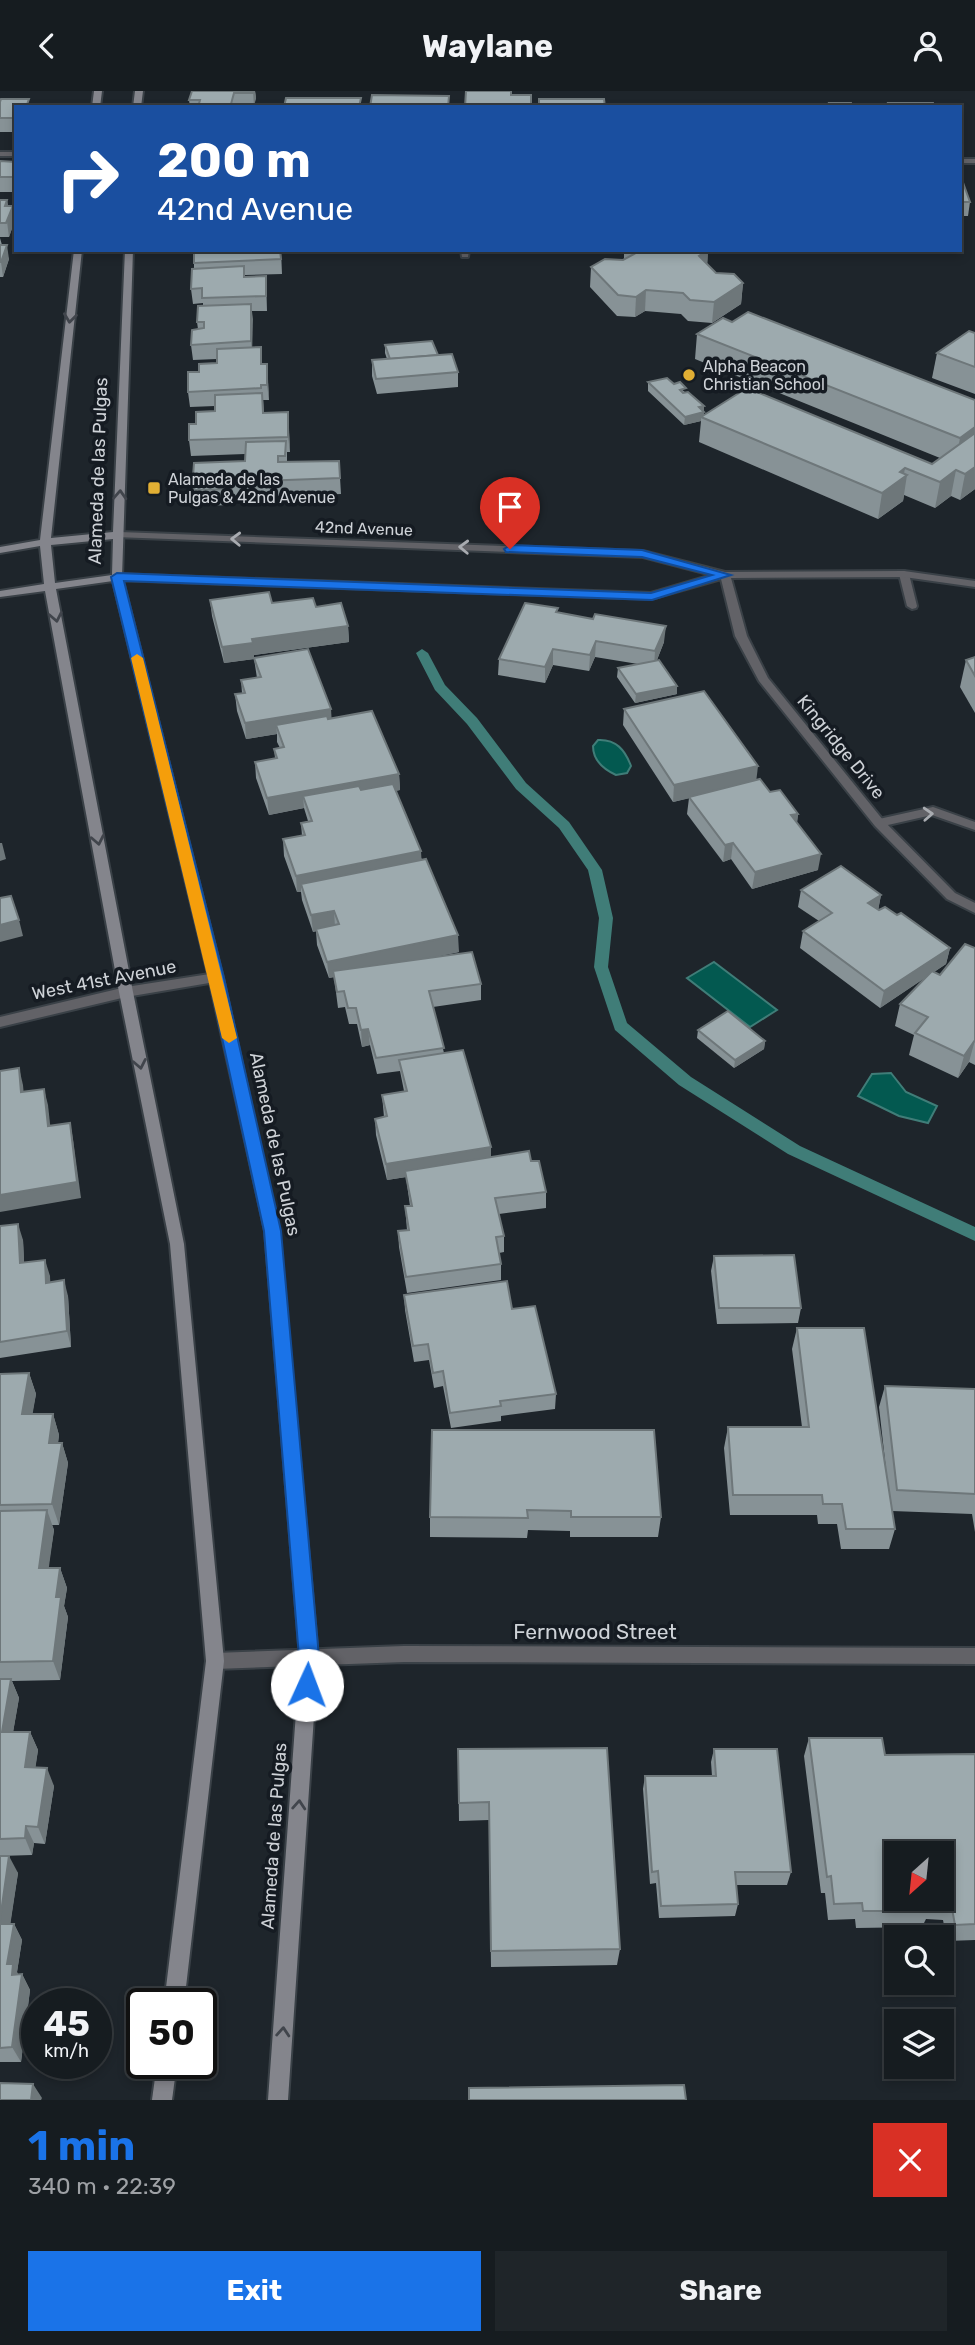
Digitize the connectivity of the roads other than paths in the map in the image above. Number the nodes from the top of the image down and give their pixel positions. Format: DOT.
graph roads {
  1 [pos="78,252"];
  2 [pos="129,252"];
  3 [pos="119,535"];
  4 [pos="45,542"];
  5 [pos="0,551"];
  6 [pos="904,574"];
  7 [pos="725,575"];
  8 [pos="117,577"];
  9 [pos="975,584"];
  10 [pos="50,586"];
  11 [pos="0,594"];
  12 [pos="912,606"];
  13 [pos="880,823"];
  14 [pos="975,827"];
  15 [pos="975,909"];
  16 [pos="216,978"];
  17 [pos="126,992"];
  18 [pos="0,1022"];
  19 [pos="975,1656"];
  20 [pos="309,1657"];
  21 [pos="215,1661"];
  22 [pos="176,1988"];
  23 [pos="165,2079"];
  24 [pos="162,2100"];
  25 [pos="278,2100"];
  1 -- 4 [label="main road, one-way"];
  3 -- 2 [label="main road, Alameda de las Pulgas, one-way"];
  3 -- 4 [label="main road, 42nd Avenue"];
  7 -- 3 [label="street, 42nd Avenue, one-way"];
  3 -- 8 [label="main road, Alameda de las Pulgas"];
  4 -- 5 [label="main road, 42nd Avenue"];
  4 -- 10 [label="main road"];
  6 -- 7 [label="street, 42nd Avenue"];
  6 -- 9 [label="street, 42nd Avenue"];
  6 -- 12 [label="street"];
  7 -- 8 [label="street, 42nd Avenue"];
  7 -- 13 [label="street, Kingridge Drive"];
  8 -- 10 [label="main road, 42nd Avenue"];
  8 -- 16 [label="main road, Alameda de las Pulgas"];
  10 -- 11 [label="main road, 42nd Avenue"];
  10 -- 17 [label="main road, one-way"];
  13 -- 14 [label="street, one-way"];
  13 -- 15 [label="street, Kingridge Drive"];
  16 -- 17 [label="street, West 41st Avenue"];
  16 -- 20 [label="main road, Alameda de las Pulgas"];
  17 -- 18 [label="street, West 41st Avenue"];
  17 -- 21 [label="main road, one-way"];
  19 -- 20 [label="street, Fernwood Street"];
  20 -- 21 [label="street, Fernwood Street"];
  25 -- 20 [label="main road, Alameda de las Pulgas, one-way"];
  21 -- 22 [label="main road"];
  23 -- 24 [label="main road"];
}
